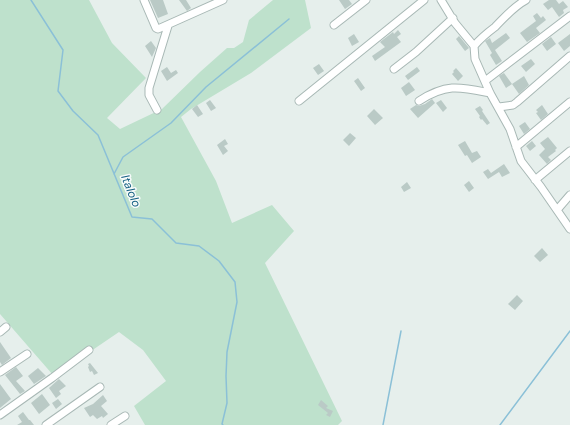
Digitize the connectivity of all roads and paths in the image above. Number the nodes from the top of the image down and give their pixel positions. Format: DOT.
graph roads {
  1 [pos="144,0"];
  2 [pos="223,0"];
  3 [pos="366,0"];
  4 [pos="424,0"];
  5 [pos="442,0"];
  6 [pos="526,0"];
  7 [pos="570,16"];
  8 [pos="453,18"];
  9 [pos="334,25"];
  10 [pos="168,26"];
  11 [pos="474,46"];
  12 [pos="570,56"];
  13 [pos="394,69"];
  14 [pos="485,81"];
  15 [pos="490,93"];
  16 [pos="299,101"];
  17 [pos="419,101"];
  18 [pos="570,102"];
  19 [pos="499,107"];
  20 [pos="158,110"];
  21 [pos="516,147"];
  22 [pos="570,151"];
  23 [pos="536,180"];
  24 [pos="570,195"];
  25 [pos="557,210"];
  26 [pos="570,229"];
  27 [pos="6,327"];
  28 [pos="0,332"];
  29 [pos="89,350"];
  30 [pos="27,354"];
  31 [pos="0,372"];
  32 [pos="100,387"];
  33 [pos="0,415"];
  34 [pos="125,416"];
  35 [pos="46,425"];
  36 [pos="111,425"];
  1 -- 10 [label="street"];
  2 -- 10 [label="street"];
  3 -- 9 [label="street"];
  4 -- 16 [label="street"];
  5 -- 8 [label="street"];
  6 -- 11 [label="street"];
  7 -- 14 [label="street"];
  8 -- 11 [label="street"];
  8 -- 13 [label="street"];
  10 -- 20 [label="street"];
  11 -- 14 [label="street"];
  12 -- 19 [label="street"];
  14 -- 15 [label="street"];
  15 -- 17 [label="street"];
  15 -- 19 [label="street"];
  18 -- 21 [label="street"];
  19 -- 21 [label="street"];
  21 -- 23 [label="street"];
  22 -- 23 [label="street"];
  23 -- 25 [label="street"];
  24 -- 25 [label="street"];
  25 -- 26 [label="street"];
  27 -- 28 [label="street"];
  29 -- 33 [label="street"];
  30 -- 31 [label="street"];
  32 -- 35 [label="street"];
  34 -- 36 [label="street"];
}
